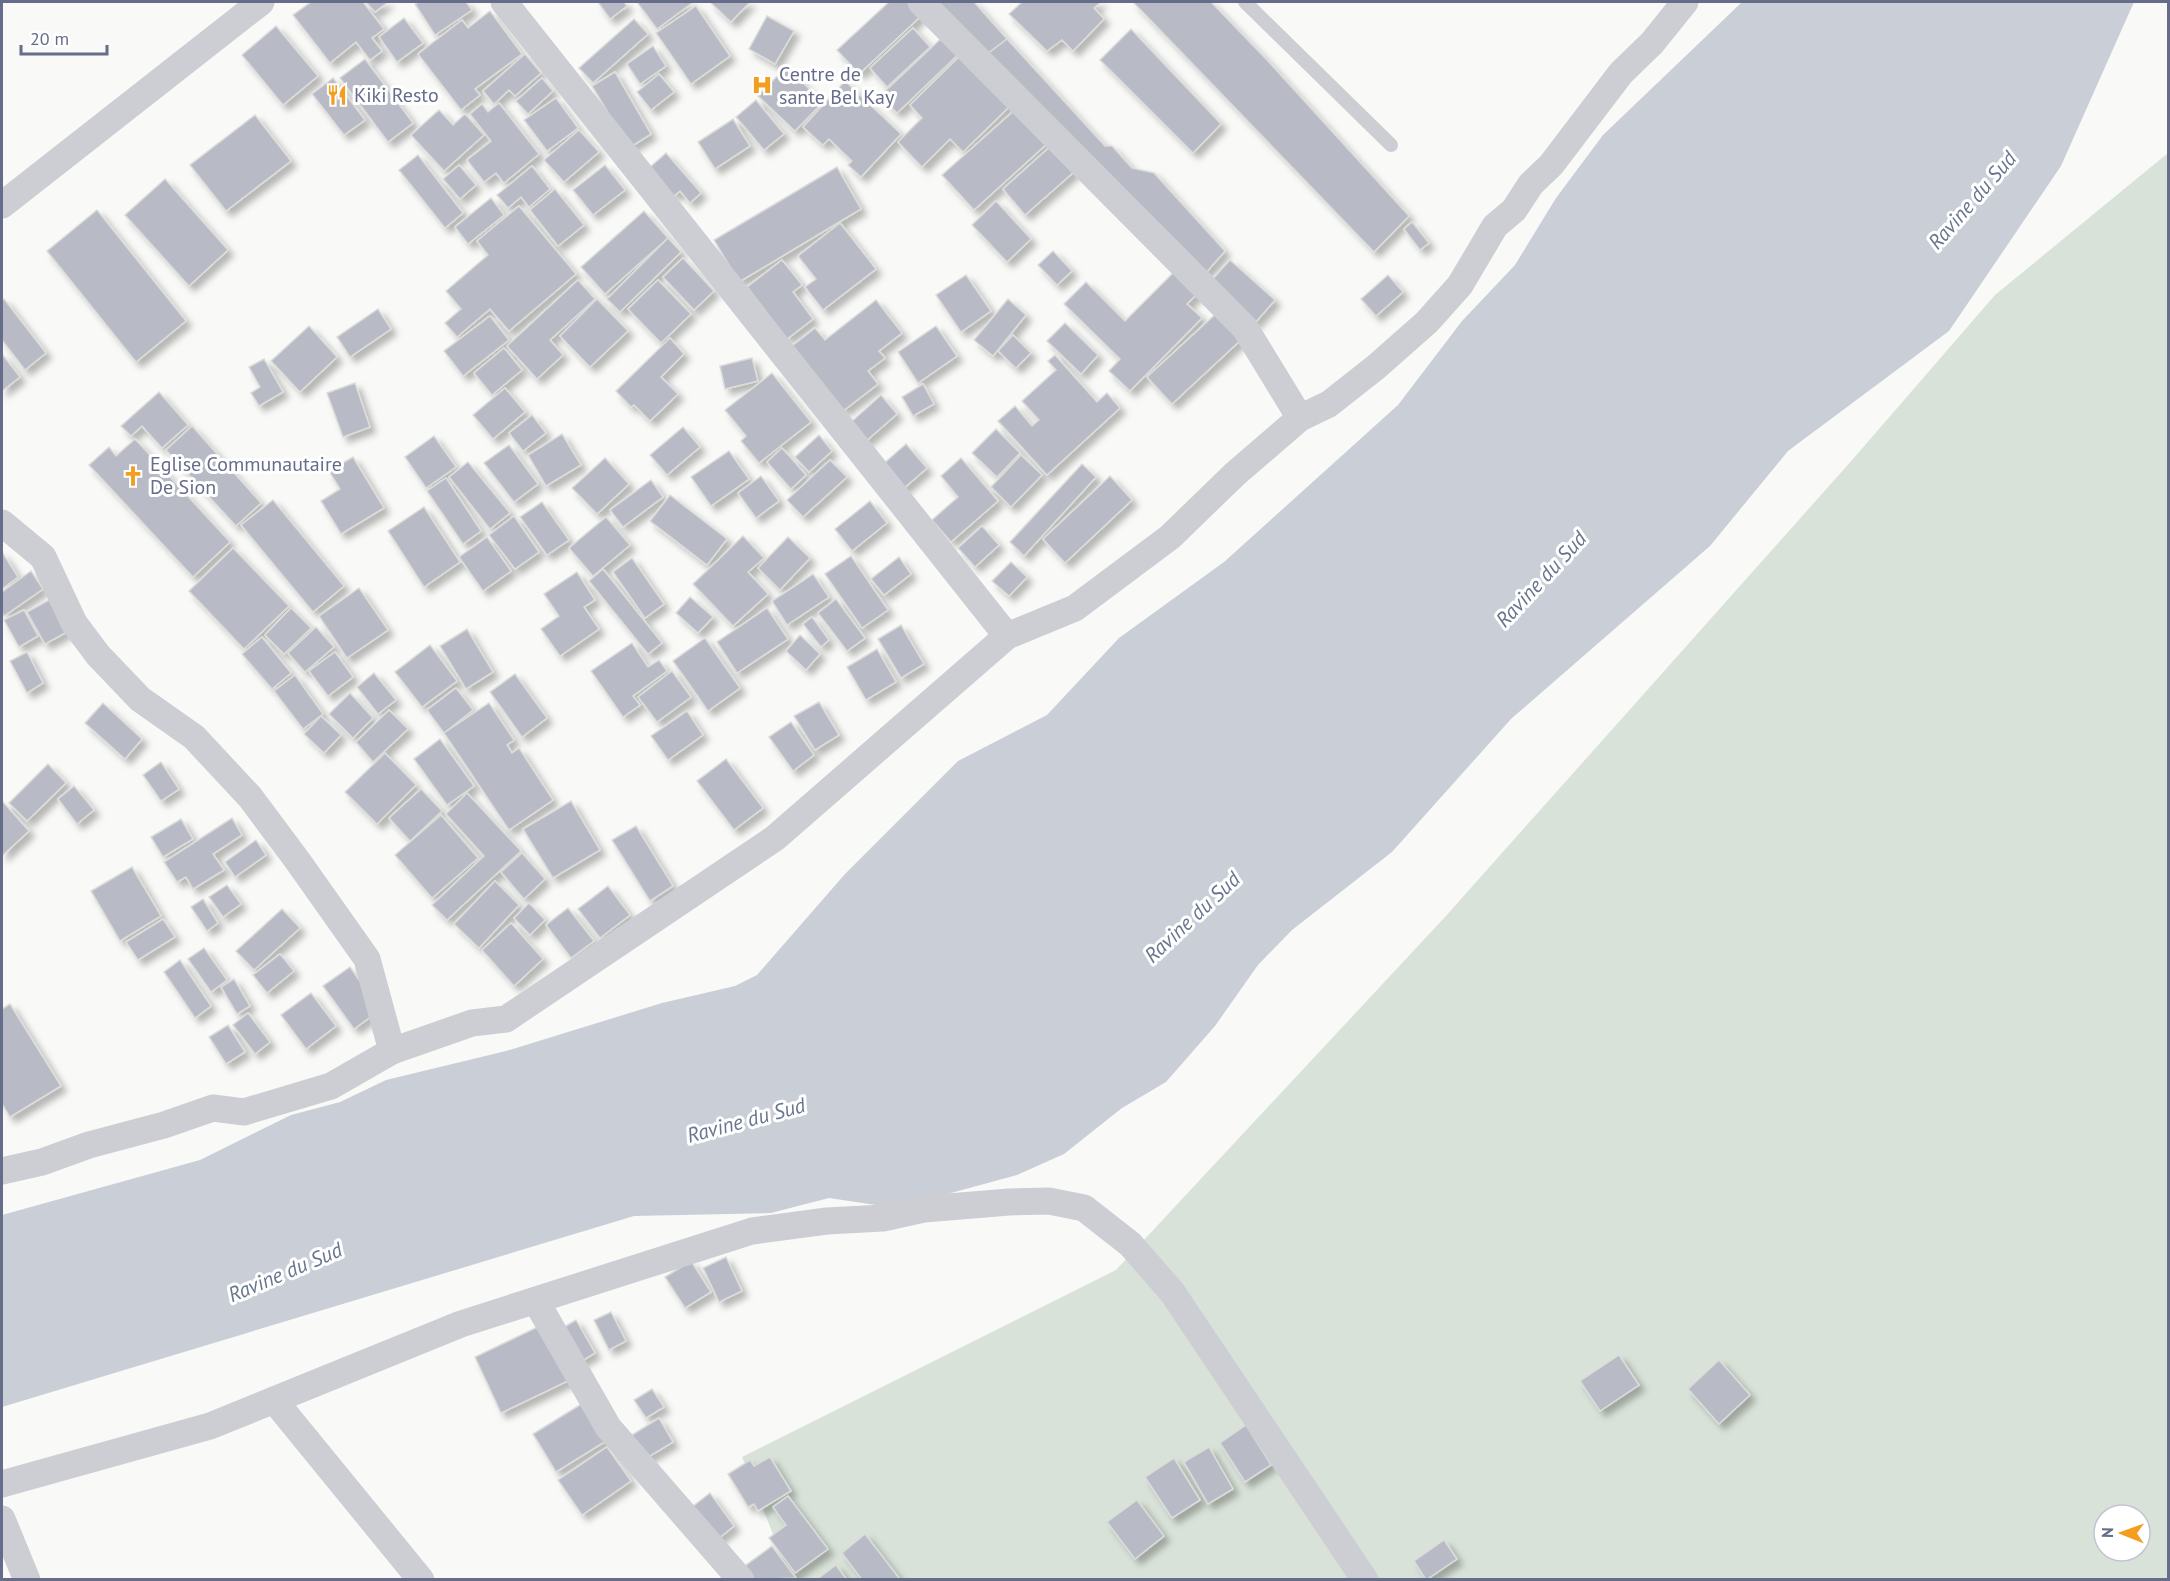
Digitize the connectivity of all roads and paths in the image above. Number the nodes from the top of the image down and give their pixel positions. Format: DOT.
graph roads {
  1 [pos="261,2"];
  2 [pos="504,2"];
  3 [pos="921,2"];
  4 [pos="1245,2"];
  5 [pos="1685,2"];
  6 [pos="1391,145"];
  7 [pos="2,205"];
  8 [pos="1300,418"];
  9 [pos="2,523"];
  10 [pos="1007,636"];
  11 [pos="392,1051"];
  12 [pos="2,1171"];
  13 [pos="536,1300"];
  14 [pos="274,1400"];
  15 [pos="7,1483"];
  16 [pos="2,1506"];
  17 [pos="2,1519"];
  18 [pos="27,1580"];
  19 [pos="421,1580"];
  20 [pos="741,1580"];
  21 [pos="1365,1580"];
  1 -- 7 [label="street"];
  2 -- 10 [label="street"];
  3 -- 8 [label="street"];
  4 -- 6 [label="lane"];
  5 -- 8 [label="street"];
  8 -- 10 [label="street"];
  9 -- 11 [label="street"];
  10 -- 11 [label="street"];
  11 -- 12 [label="street"];
  13 -- 14 [label="street"];
  13 -- 20 [label="street"];
  13 -- 21 [label="street"];
  14 -- 15 [label="street"];
  14 -- 19 [label="street"];
  15 -- 16 [label="street"];
  17 -- 18 [label="street"];
}
